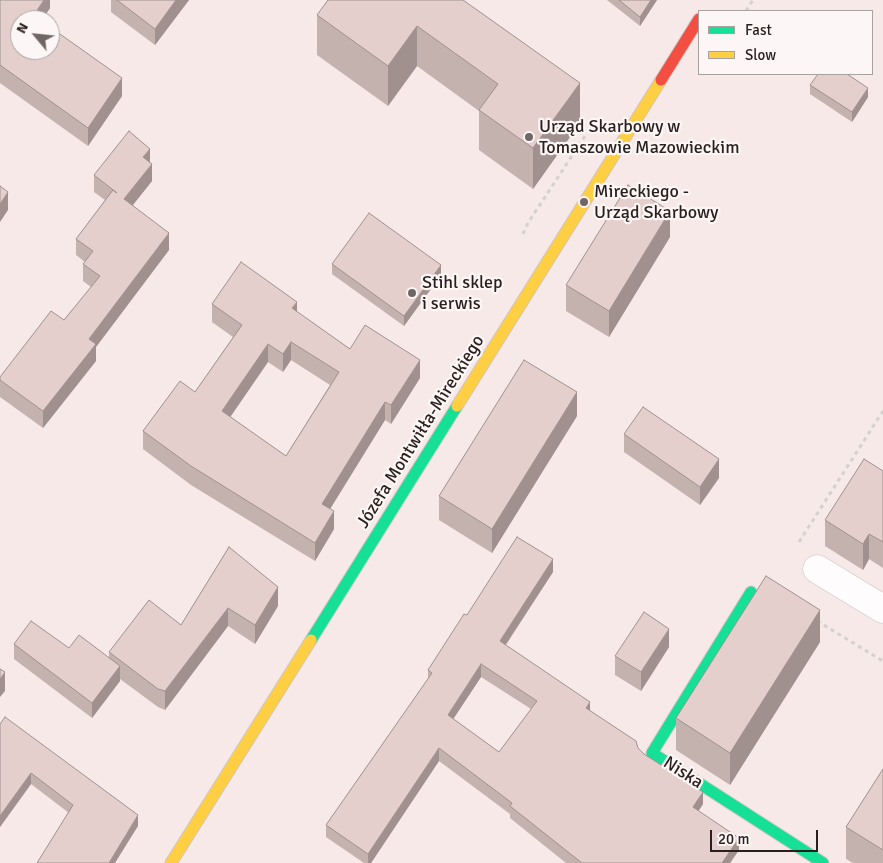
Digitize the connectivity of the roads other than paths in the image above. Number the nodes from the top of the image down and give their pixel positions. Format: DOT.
graph roads {
  1 [pos="698,20"];
  2 [pos="817,569"];
  3 [pos="751,592"];
  4 [pos="883,609"];
  5 [pos="172,863"];
  6 [pos="823,863"];
  1 -- 5 [label="main road, Józefa Montwiłła-Mireckiego"];
  2 -- 4 [label="street"];
  3 -- 6 [label="main road, Niska"];
}
